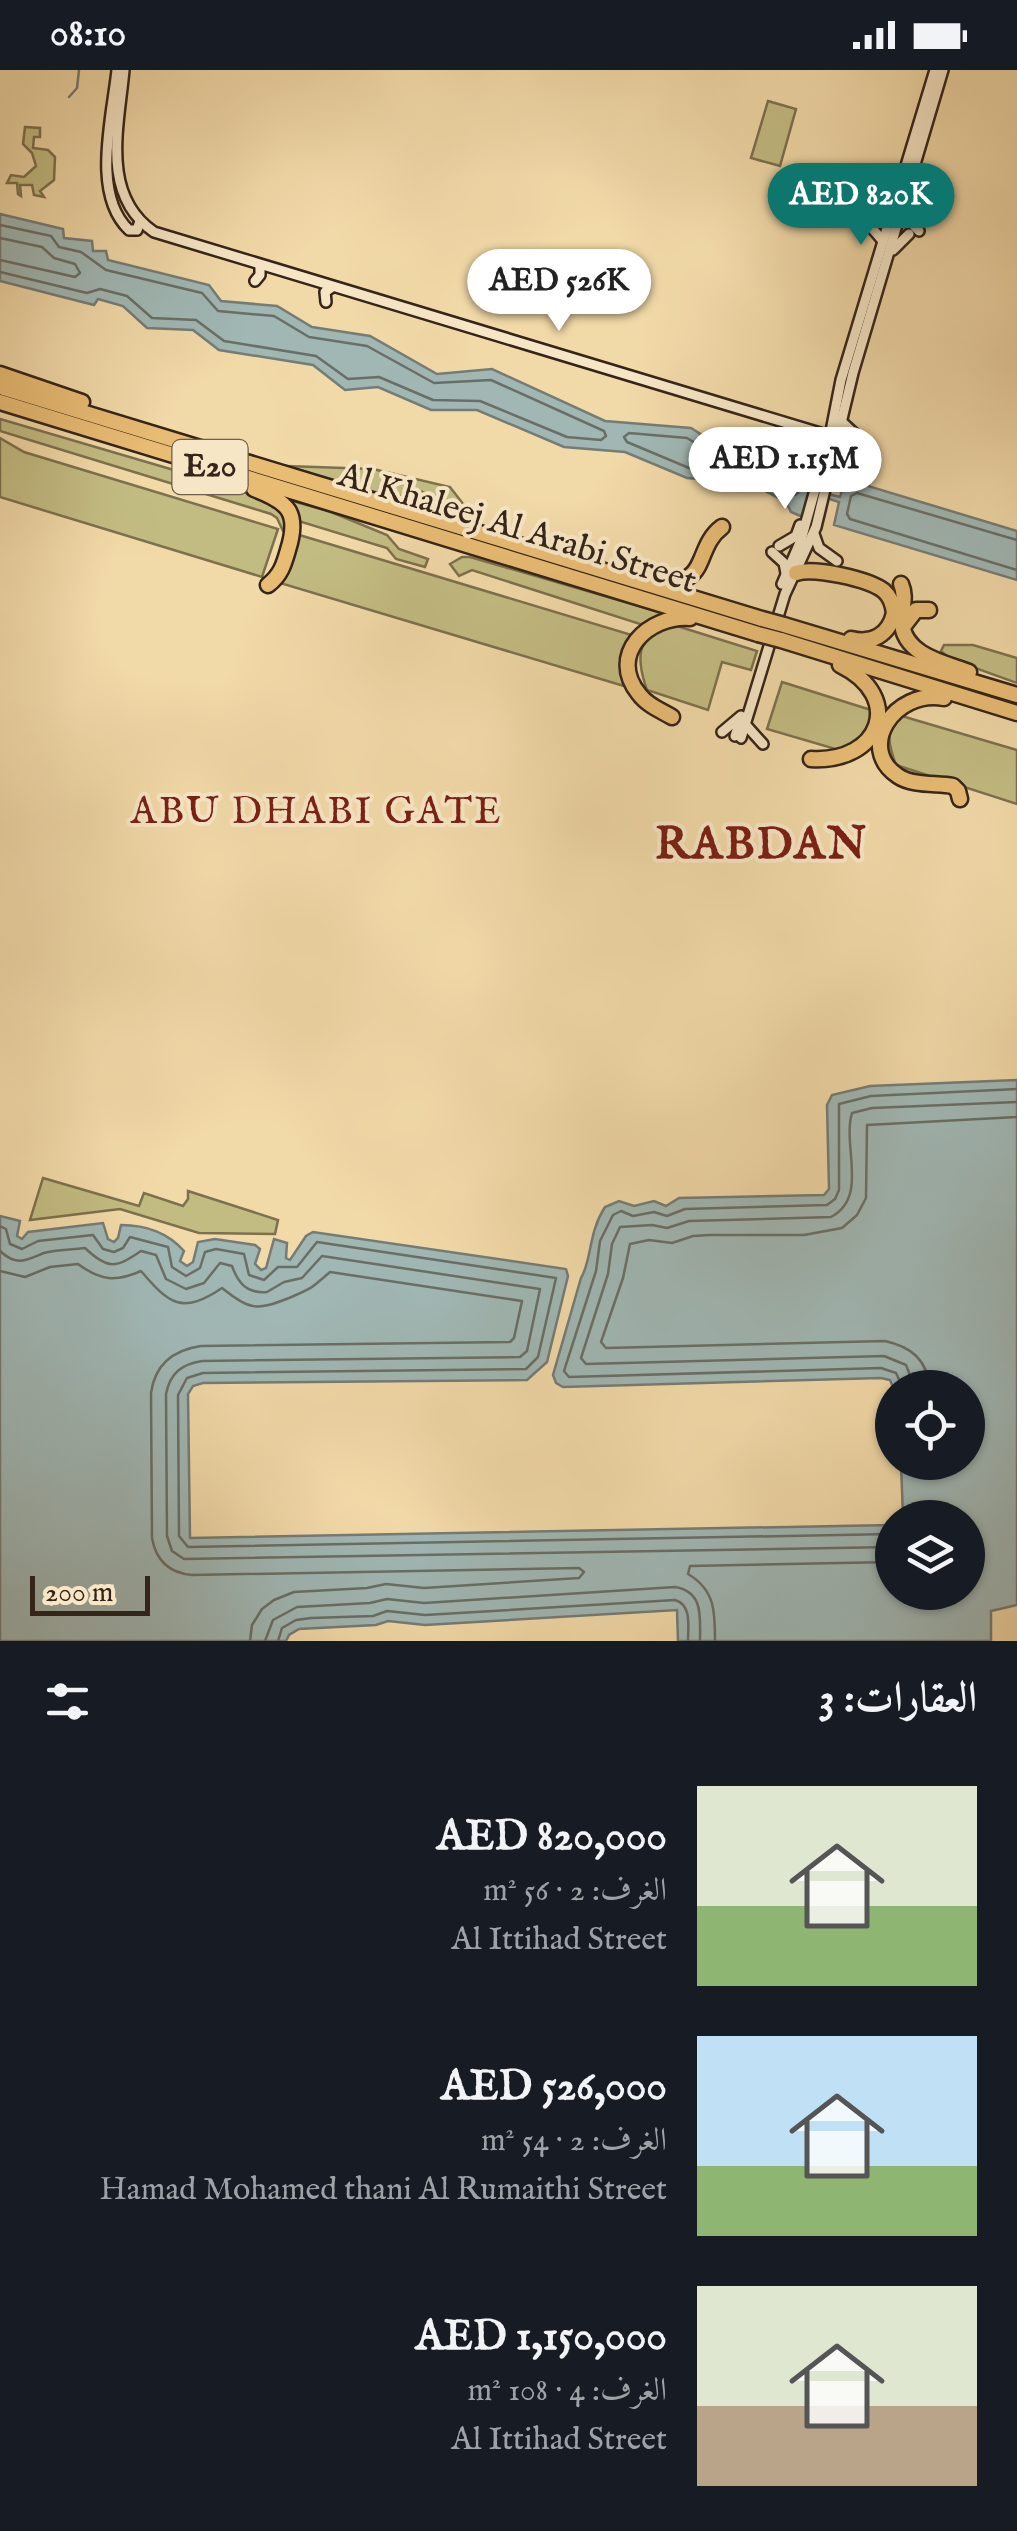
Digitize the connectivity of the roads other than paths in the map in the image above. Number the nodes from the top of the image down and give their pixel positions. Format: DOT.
graph roads {
  1 [pos="120,70"];
  2 [pos="935,70"];
  3 [pos="947,73"];
  4 [pos="894,200"];
  5 [pos="901,212"];
  6 [pos="876,218"];
  7 [pos="856,219"];
  8 [pos="140,221"];
  9 [pos="883,241"];
  10 [pos="886,260"];
  11 [pos="260,265"];
  12 [pos="255,280"];
  13 [pos="332,287"];
  14 [pos="326,302"];
  15 [pos="0,374"];
  16 [pos="0,387"];
  17 [pos="0,402"];
  18 [pos="835,410"];
  19 [pos="842,422"];
  20 [pos="812,433"];
  21 [pos="156,434"];
  22 [pos="830,436"];
  23 [pos="870,448"];
  24 [pos="851,449"];
  25 [pos="824,457"];
  26 [pos="184,459"];
  27 [pos="830,478"];
  28 [pos="805,521"];
  29 [pos="722,527"];
  30 [pos="699,528"];
  31 [pos="815,530"];
  32 [pos="706,549"];
  33 [pos="837,561"];
  34 [pos="811,564"];
  35 [pos="610,573"];
  36 [pos="791,575"];
  37 [pos="900,584"];
  38 [pos="268,585"];
  39 [pos="929,610"];
  40 [pos="714,620"];
  41 [pos="760,626"];
  42 [pos="902,628"];
  43 [pos="816,643"];
  44 [pos="1017,692"];
  45 [pos="976,700"];
  46 [pos="1017,713"];
  47 [pos="672,717"];
  48 [pos="744,719"];
  49 [pos="722,732"];
  50 [pos="738,737"];
  51 [pos="763,744"];
  52 [pos="811,759"];
  53 [pos="960,799"];
  1 -- 8 [label="main road"];
  1 -- 8 [label="main road"];
  2 -- 4 [label="main road"];
  3 -- 5 [label="main road"];
  4 -- 6 [label="main road"];
  4 -- 9 [label="main road"];
  5 -- 10 [label="main road"];
  5 -- 10 [label="main road"];
  7 -- 9 [label="main road"];
  8 -- 11 [label="main road"];
  9 -- 18 [label="main road"];
  10 -- 19 [label="main road"];
  11 -- 12 [label="main road"];
  11 -- 13 [label="main road"];
  13 -- 14 [label="main road"];
  13 -- 20 [label="main road"];
  15 -- 21 [label="highway"];
  16 -- 21 [label="highway, Al Khaleej Al Arabi Street / E20"];
  17 -- 26 [label="highway, Al Khaleej Al Arabi Street / E20"];
  18 -- 20 [label="main road"];
  18 -- 22 [label="main road"];
  19 -- 23 [label="main road"];
  19 -- 27 [label="main road"];
  20 -- 22 [label="main road"];
  20 -- 25 [label="main road"];
  21 -- 35 [label="highway, Al Khaleej Al Arabi Street / E20"];
  22 -- 25 [label="main road"];
  24 -- 27 [label="main road"];
  25 -- 28 [label="main road"];
  26 -- 38 [label="highway"];
  26 -- 40 [label="highway, Al Khaleej Al Arabi Street / E20"];
  27 -- 31 [label="main road"];
  28 -- 36 [label="main road"];
  28 -- 36 [label="main road"];
  29 -- 32 [label="highway"];
  30 -- 32 [label="highway"];
  31 -- 33 [label="main road"];
  31 -- 36 [label="main road"];
  32 -- 35 [label="highway"];
  34 -- 36 [label="main road"];
  35 -- 41 [label="highway, Al Khaleej Al Arabi Street / E20"];
  36 -- 43 [label="highway"];
  36 -- 48 [label="main road"];
  37 -- 42 [label="highway"];
  39 -- 42 [label="highway"];
  40 -- 41 [label="highway, Al Khaleej Al Arabi Street / E20"];
  40 -- 47 [label="highway"];
  41 -- 43 [label="highway, Al Khaleej Al Arabi Street / E20, bridge"];
  42 -- 44 [label="highway"];
  43 -- 44 [label="highway, Al Khaleej Al Arabi Street / E20"];
  43 -- 45 [label="highway, Al Khaleej Al Arabi Street / E20"];
  43 -- 52 [label="highway"];
  45 -- 46 [label="highway, Al Khaleej Al Arabi Street / E20"];
  45 -- 53 [label="highway"];
  48 -- 49 [label="main road"];
  48 -- 50 [label="main road"];
  48 -- 51 [label="main road"];
}
